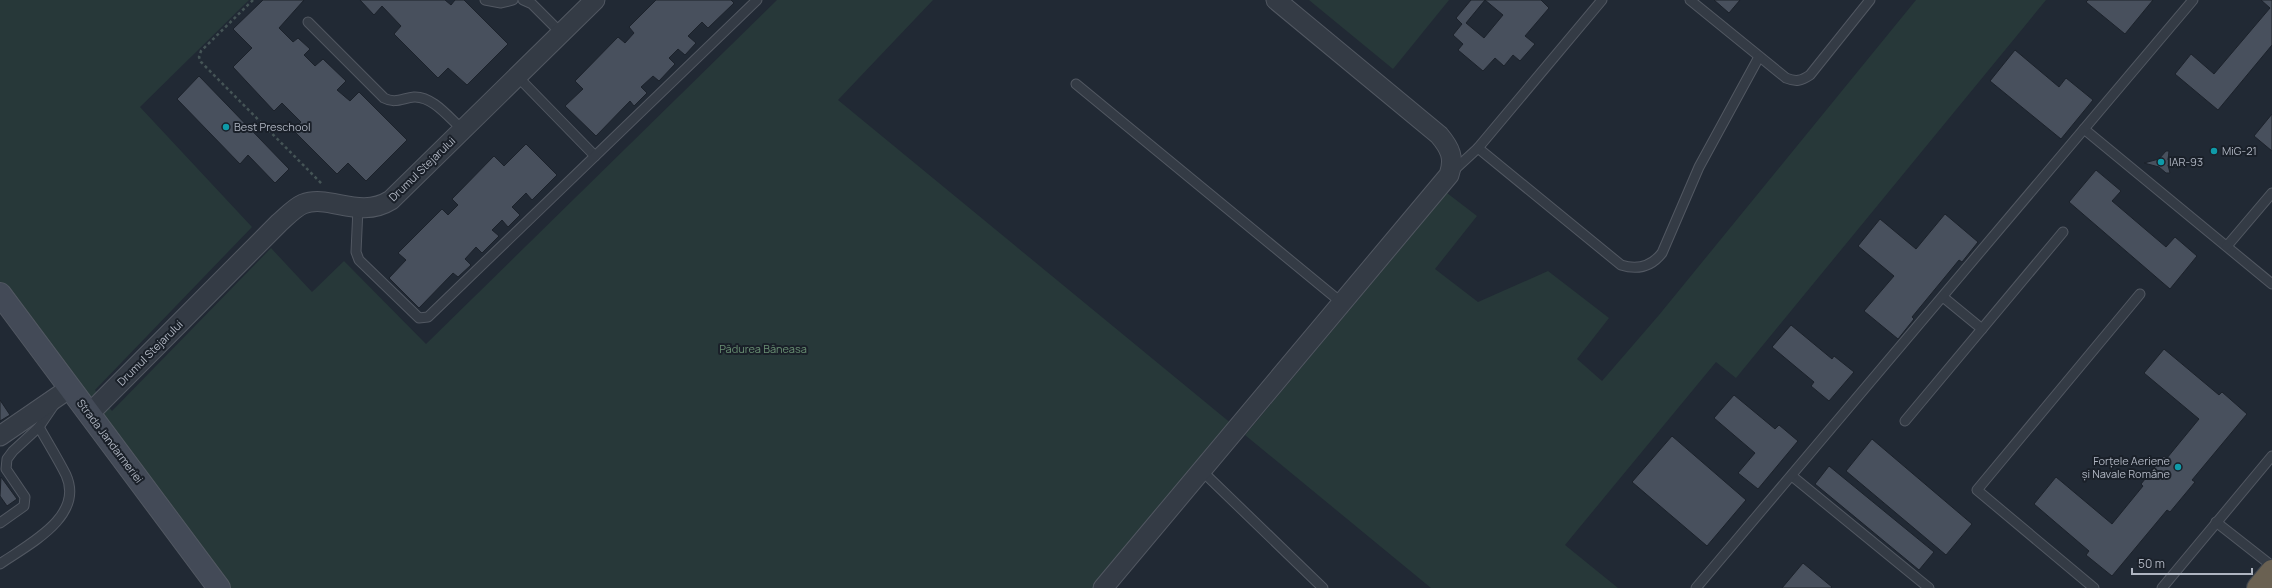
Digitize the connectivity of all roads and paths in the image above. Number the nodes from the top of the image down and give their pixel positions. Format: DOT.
graph roads {
  1 [pos="253,0"];
  2 [pos="485,0"];
  3 [pos="513,0"];
  4 [pos="523,0"];
  5 [pos="594,0"];
  6 [pos="757,0"];
  7 [pos="1276,0"];
  8 [pos="1602,0"];
  9 [pos="1690,0"];
  10 [pos="1870,0"];
  11 [pos="2193,0"];
  12 [pos="308,22"];
  13 [pos="561,33"];
  14 [pos="1759,57"];
  15 [pos="517,76"];
  16 [pos="1076,84"];
  17 [pos="2084,129"];
  18 [pos="463,130"];
  19 [pos="1478,148"];
  20 [pos="595,156"];
  21 [pos="1449,175"];
  22 [pos="2272,193"];
  23 [pos="350,207"];
  24 [pos="2064,232"];
  25 [pos="2227,246"];
  26 [pos="2272,284"];
  27 [pos="2140,294"];
  28 [pos="1943,297"];
  29 [pos="1342,303"];
  30 [pos="6,306"];
  31 [pos="1982,329"];
  32 [pos="67,390"];
  33 [pos="89,414"];
  34 [pos="1905,421"];
  35 [pos="39,427"];
  36 [pos="0,436"];
  37 [pos="2272,456"];
  38 [pos="1202,470"];
  39 [pos="1792,476"];
  40 [pos="2216,522"];
  41 [pos="0,523"];
  42 [pos="0,564"];
  43 [pos="2272,566"];
  44 [pos="2272,571"];
  45 [pos="219,588"];
  46 [pos="1103,588"];
  47 [pos="1323,588"];
  48 [pos="1696,588"];
  49 [pos="1929,588"];
  50 [pos="2094,588"];
  51 [pos="2162,588"];
  52 [pos="2258,588"];
  1 -- 23 [label="path"];
  2 -- 3 [label="lane"];
  4 -- 13 [label="lane"];
  5 -- 13 [label="street, Drumul Stejarului"];
  6 -- 20 [label="lane"];
  7 -- 21 [label="street"];
  8 -- 19 [label="lane"];
  9 -- 14 [label="lane"];
  10 -- 14 [label="lane"];
  11 -- 17 [label="lane"];
  12 -- 18 [label="lane"];
  13 -- 15 [label="street, Drumul Stejarului"];
  14 -- 19 [label="lane"];
  15 -- 18 [label="street, Drumul Stejarului"];
  15 -- 20 [label="lane"];
  16 -- 29 [label="lane"];
  17 -- 25 [label="lane"];
  17 -- 28 [label="lane"];
  18 -- 23 [label="street, Drumul Stejarului"];
  19 -- 21 [label="lane"];
  20 -- 23 [label="lane"];
  21 -- 29 [label="street"];
  22 -- 25 [label="lane"];
  23 -- 33 [label="street, Drumul Stejarului"];
  24 -- 31 [label="lane"];
  25 -- 26 [label="lane"];
  27 -- 50 [label="lane"];
  28 -- 31 [label="lane"];
  28 -- 39 [label="lane"];
  29 -- 38 [label="street"];
  30 -- 32 [label="street, Strada Jandarmeriei"];
  31 -- 34 [label="lane"];
  32 -- 33 [label="street, Strada Jandarmeriei"];
  32 -- 35 [label="lane"];
  32 -- 36 [label="street"];
  33 -- 45 [label="street, Strada Jandarmeriei"];
  35 -- 41 [label="lane"];
  35 -- 42 [label="lane"];
  37 -- 40 [label="lane"];
  38 -- 46 [label="street"];
  38 -- 47 [label="lane"];
  39 -- 48 [label="lane"];
  39 -- 49 [label="lane"];
  40 -- 43 [label="lane"];
  40 -- 51 [label="lane"];
  44 -- 52 [label="highway"];
}
